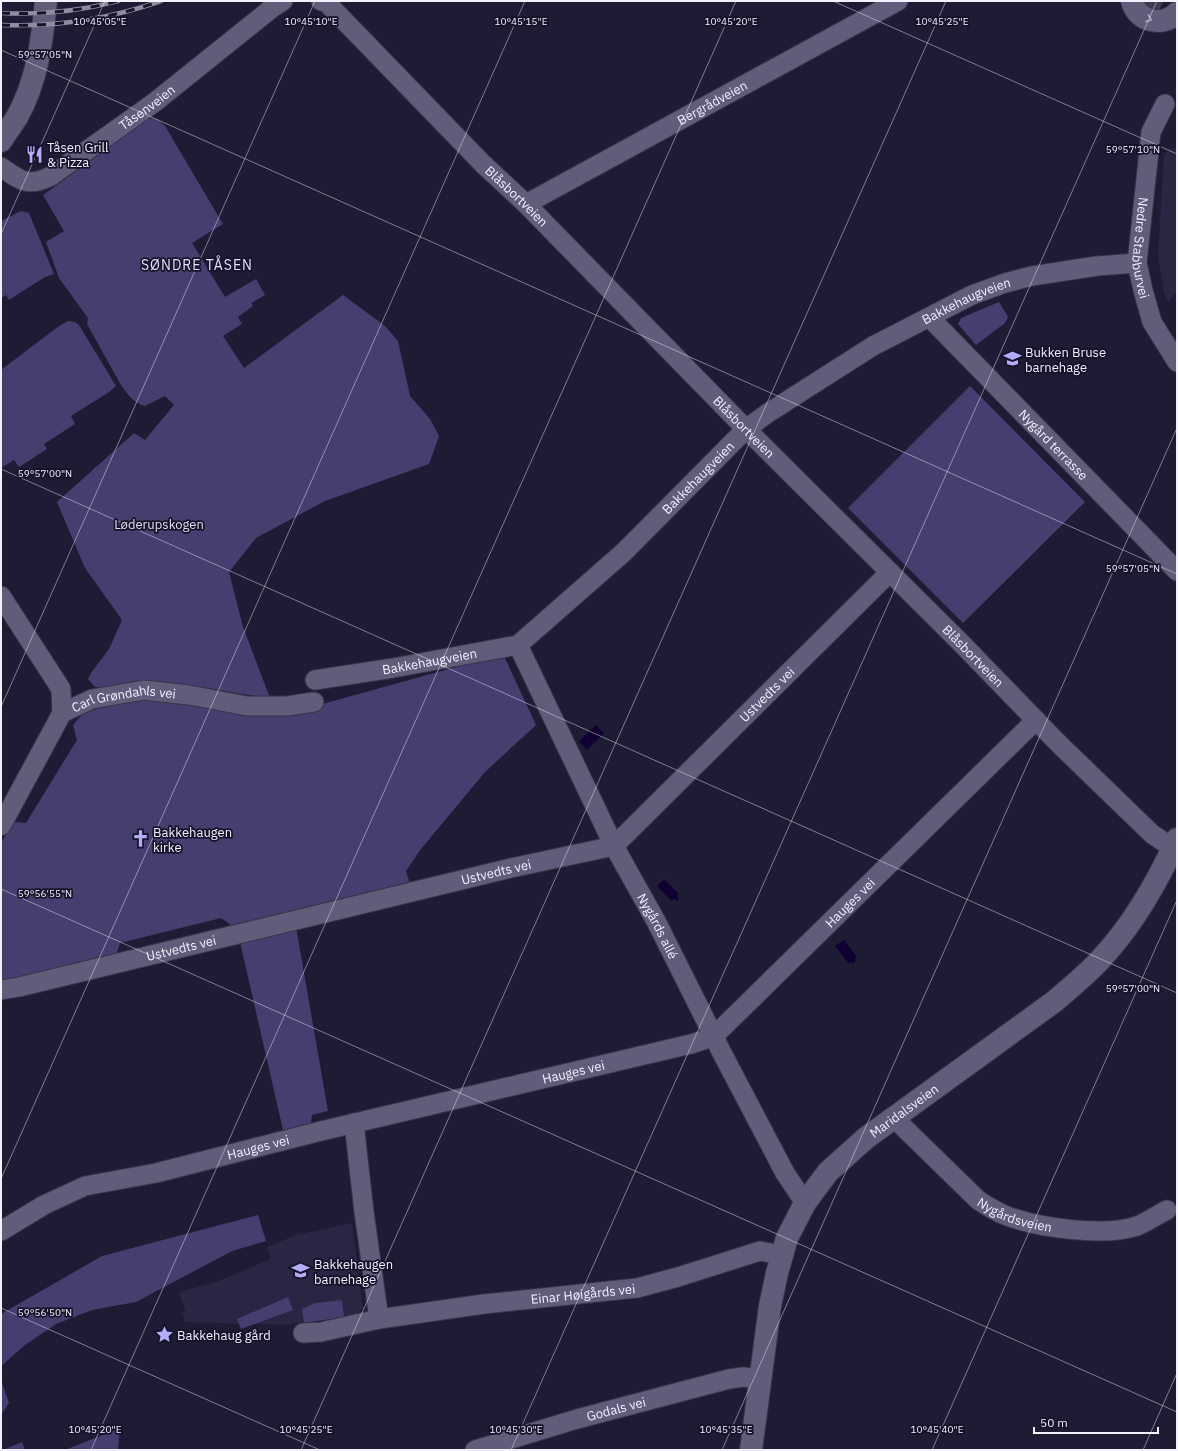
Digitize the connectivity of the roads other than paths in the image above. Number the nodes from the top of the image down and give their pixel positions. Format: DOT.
graph roads {
  1 [pos="46,1"];
  2 [pos="283,1"];
  3 [pos="321,1"];
  4 [pos="898,1"];
  5 [pos="1131,2"];
  6 [pos="1175,17"];
  7 [pos="1165,104"];
  8 [pos="1,141"];
  9 [pos="1,167"];
  10 [pos="526,204"];
  11 [pos="1137,263"];
  12 [pos="930,318"];
  13 [pos="1177,362"];
  14 [pos="746,429"];
  15 [pos="1177,571"];
  16 [pos="890,572"];
  17 [pos="1,596"];
  18 [pos="518,645"];
  19 [pos="315,680"];
  20 [pos="314,702"];
  21 [pos="62,713"];
  22 [pos="1036,720"];
  23 [pos="1,826"];
  24 [pos="1175,844"];
  25 [pos="614,846"];
  26 [pos="1,990"];
  27 [pos="713,1037"];
  28 [pos="893,1118"];
  29 [pos="354,1123"];
  30 [pos="805,1203"];
  31 [pos="1167,1210"];
  32 [pos="1,1231"];
  33 [pos="781,1255"];
  34 [pos="379,1319"];
  35 [pos="303,1333"];
  36 [pos="760,1379"];
  37 [pos="475,1450"];
  38 [pos="751,1450"];
  1 -- 8 [label="main road"];
  2 -- 9 [label="street, Tåsenveien"];
  3 -- 10 [label="street, Blåsbortveien"];
  4 -- 10 [label="street, Bergrådveien"];
  5 -- 6 [label="main road, one-way"];
  7 -- 11 [label="street, Nedre Stabburvei"];
  10 -- 14 [label="street, Blåsbortveien"];
  11 -- 12 [label="street, Bakkehaugveien"];
  11 -- 13 [label="street, Nedre Stabburvei"];
  12 -- 14 [label="street, Bakkehaugveien"];
  12 -- 15 [label="street, Nygård terrasse"];
  14 -- 16 [label="street, Blåsbortveien"];
  14 -- 18 [label="street, Bakkehaugveien"];
  16 -- 22 [label="street, Blåsbortveien"];
  16 -- 25 [label="street, Ustvedts vei"];
  17 -- 21 [label="street"];
  18 -- 19 [label="street, Bakkehaugveien"];
  18 -- 25 [label="street, Nygårds allé"];
  20 -- 21 [label="street, Carl Grøndahls vei"];
  21 -- 23 [label="street, Carl Grøndahls vei"];
  22 -- 24 [label="street, Blåsbortveien"];
  22 -- 27 [label="street, Hauges vei"];
  24 -- 28 [label="main road, Maridalsveien"];
  25 -- 26 [label="street, Ustvedts vei"];
  25 -- 27 [label="street, Nygårds allé"];
  27 -- 29 [label="street, Hauges vei"];
  27 -- 30 [label="street, Nygårds allé"];
  28 -- 30 [label="main road, Maridalsveien"];
  28 -- 31 [label="street, Nygårdsveien"];
  29 -- 32 [label="street, Hauges vei"];
  29 -- 34 [label="street"];
  30 -- 33 [label="main road, Maridalsveien"];
  33 -- 34 [label="street, Einar Høigårds vei"];
  33 -- 36 [label="main road, Maridalsveien"];
  34 -- 35 [label="street, Einar Høigårds vei"];
  36 -- 37 [label="street, Godals vei"];
  36 -- 38 [label="main road, Maridalsveien"];
}
